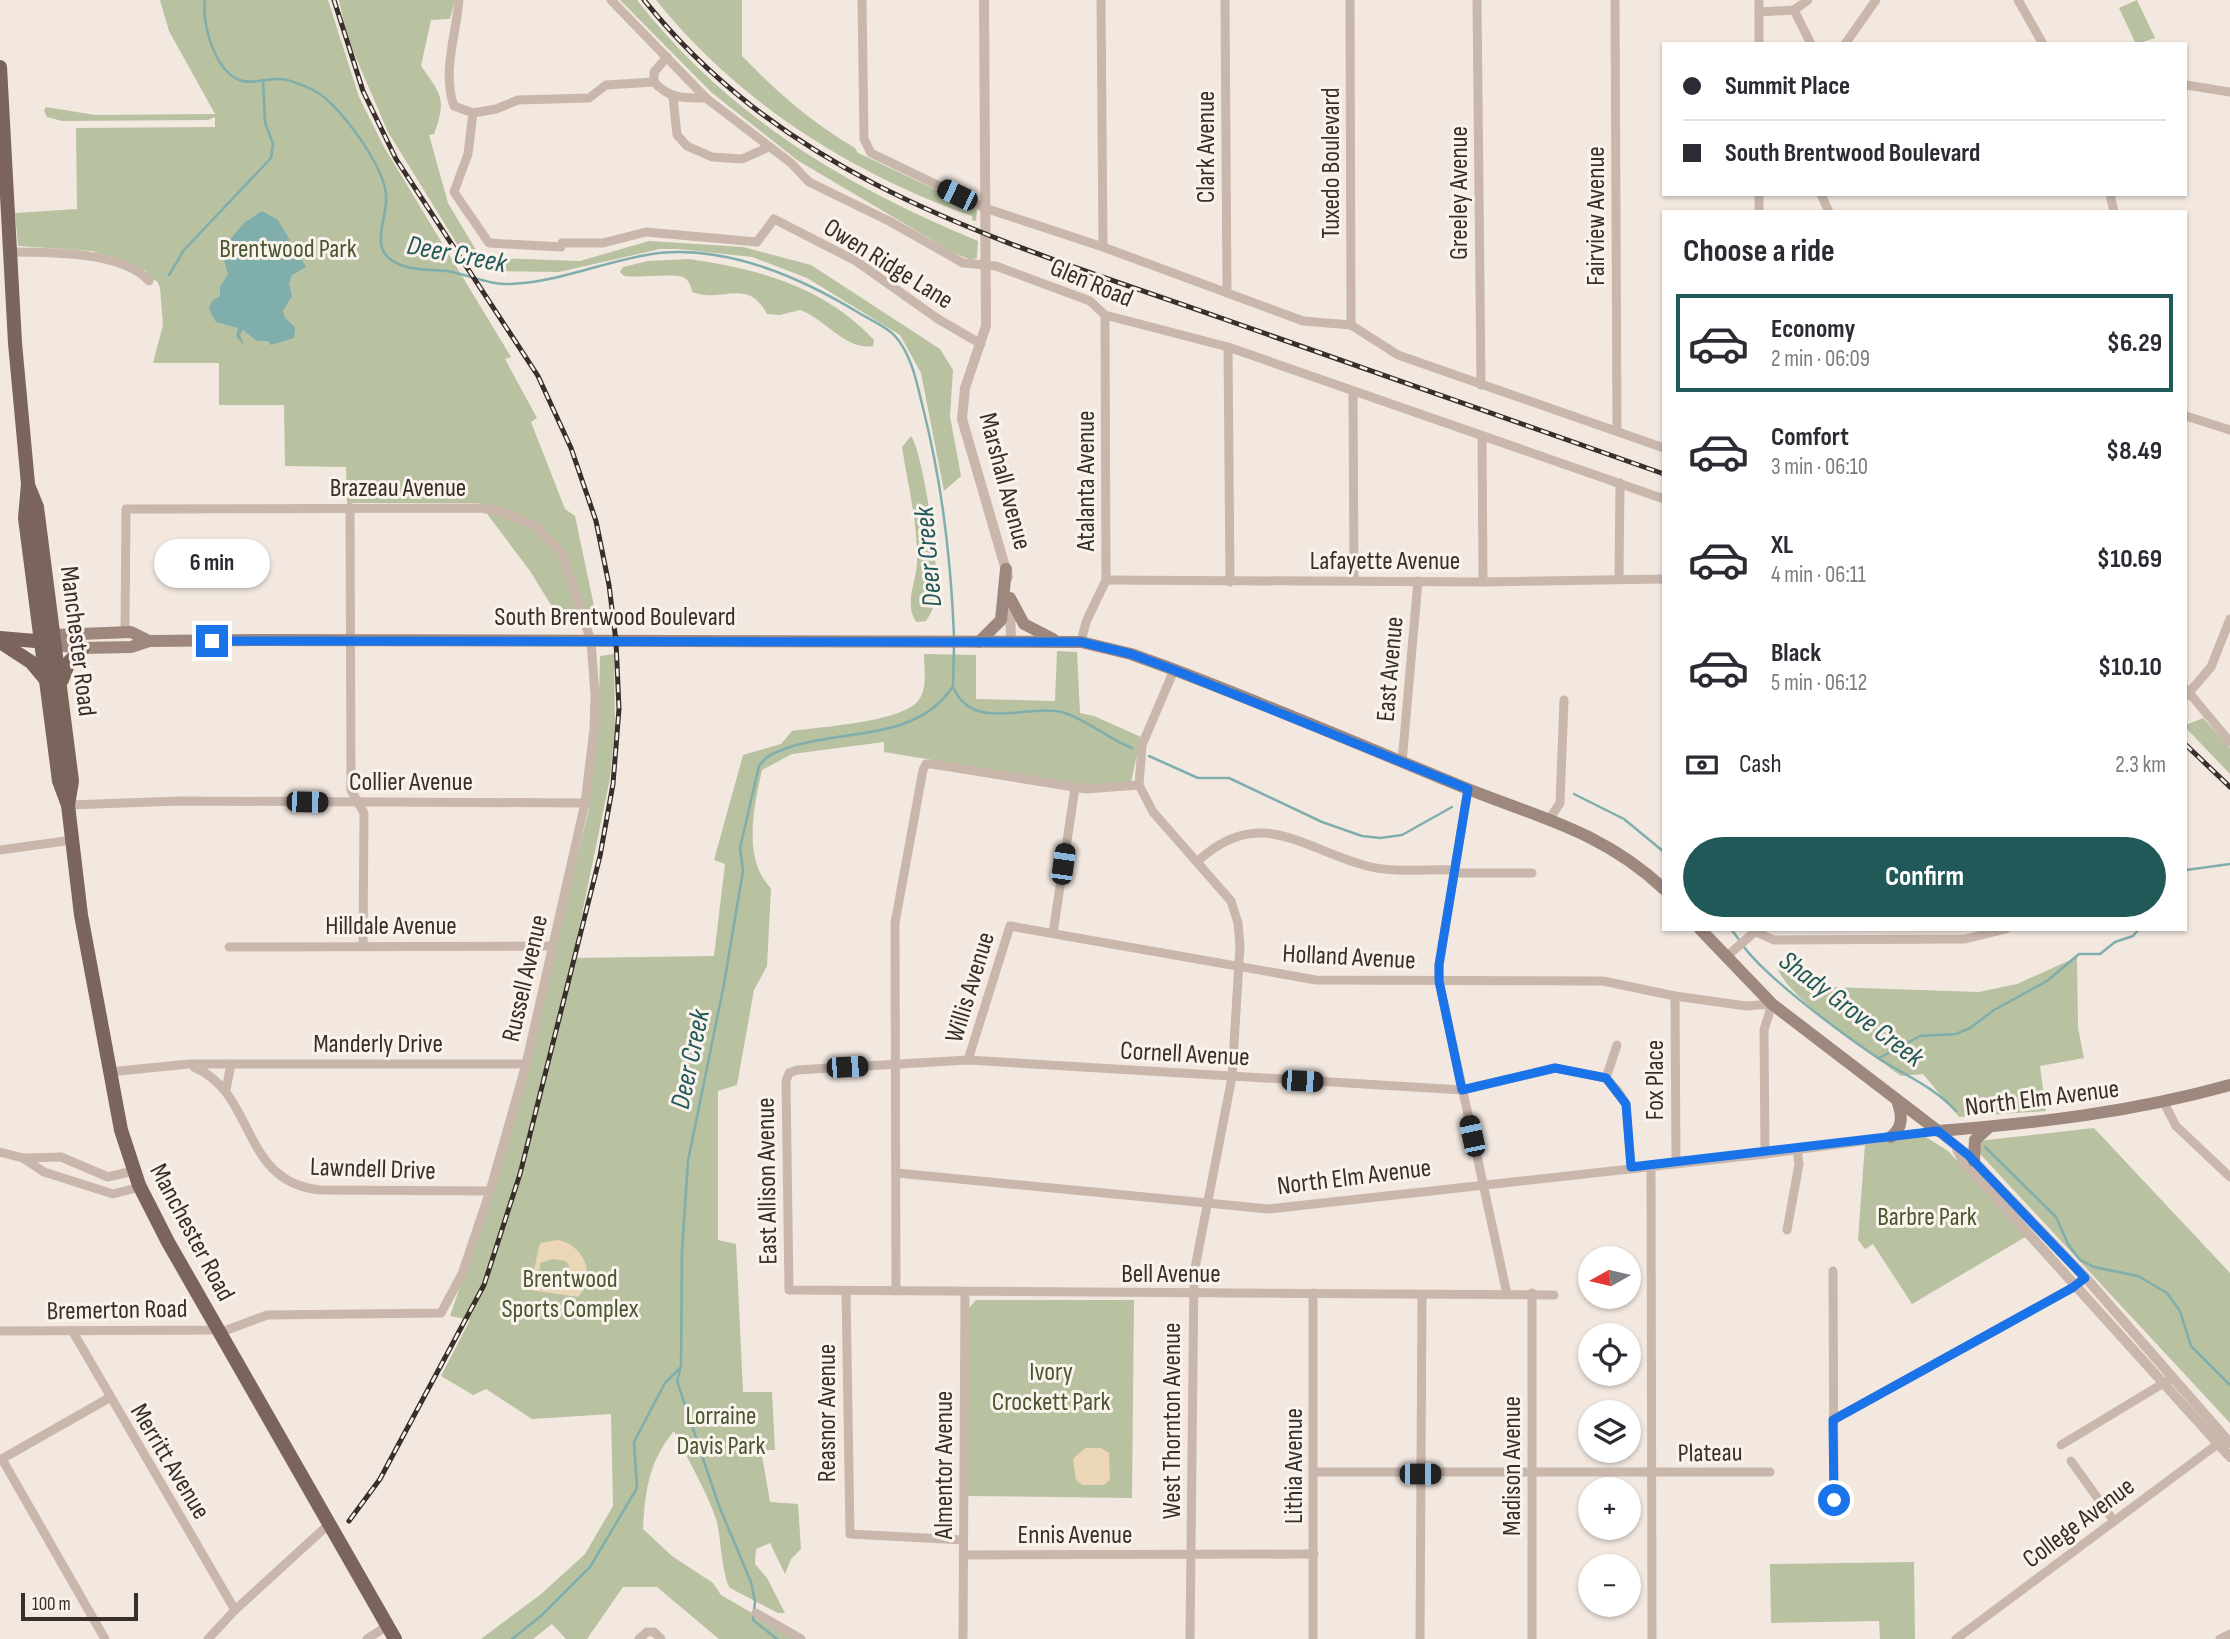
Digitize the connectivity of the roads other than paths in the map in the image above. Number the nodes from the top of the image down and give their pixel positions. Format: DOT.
graph roads {
  1 [pos="459,0"];
  2 [pos="611,0"];
  3 [pos="862,0"];
  4 [pos="984,0"];
  5 [pos="1101,0"];
  6 [pos="1225,0"];
  7 [pos="1350,0"];
  8 [pos="1477,0"];
  9 [pos="1615,0"];
  10 [pos="1759,0"];
  11 [pos="1808,0"];
  12 [pos="1877,0"];
  13 [pos="2018,0"];
  14 [pos="1794,10"];
  15 [pos="1759,12"];
  16 [pos="1759,42"];
  17 [pos="1810,42"];
  18 [pos="1846,42"];
  19 [pos="2042,42"];
  20 [pos="667,57"];
  21 [pos="0,67"];
  22 [pos="654,82"];
  23 [pos="2187,85"];
  24 [pos="2230,92"];
  25 [pos="1,93"];
  26 [pos="673,97"];
  27 [pos="706,98"];
  28 [pos="473,113"];
  29 [pos="769,147"];
  30 [pos="3,198"];
  31 [pos="985,208"];
  32 [pos="1103,247"];
  33 [pos="9,252"];
  34 [pos="985,266"];
  35 [pos="149,281"];
  36 [pos="1227,293"];
  37 [pos="1105,315"];
  38 [pos="1351,325"];
  39 [pos="981,344"];
  40 [pos="1228,347"];
  41 [pos="1480,385"];
  42 [pos="1353,392"];
  43 [pos="2187,416"];
  44 [pos="2230,430"];
  45 [pos="1617,431"];
  46 [pos="1482,436"];
  47 [pos="1662,447"];
  48 [pos="1620,484"];
  49 [pos="1662,498"];
  50 [pos="350,507"];
  51 [pos="1006,569"];
  52 [pos="1619,579"];
  53 [pos="1662,579"];
  54 [pos="1106,580"];
  55 [pos="1354,580"];
  56 [pos="1418,581"];
  57 [pos="1230,582"];
  58 [pos="1483,582"];
  59 [pos="1010,598"];
  60 [pos="2230,619"];
  61 [pos="125,632"];
  62 [pos="0,640"];
  63 [pos="50,640"];
  64 [pos="149,641"];
  65 [pos="350,641"];
  66 [pos="591,641"];
  67 [pos="1056,641"];
  68 [pos="974,642"];
  69 [pos="1011,642"];
  70 [pos="1081,642"];
  71 [pos="83,648"];
  72 [pos="1174,670"];
  73 [pos="53,682"];
  74 [pos="2187,692"];
  75 [pos="1564,700"];
  76 [pos="2230,741"];
  77 [pos="1402,762"];
  78 [pos="1139,785"];
  79 [pos="1075,788"];
  80 [pos="1468,789"];
  81 [pos="358,803"];
  82 [pos="586,803"];
  83 [pos="68,805"];
  84 [pos="1550,818"];
  85 [pos="72,840"];
  86 [pos="0,850"];
  87 [pos="1199,860"];
  88 [pos="1453,872"];
  89 [pos="1532,873"];
  90 [pos="1662,887"];
  91 [pos="1010,926"];
  92 [pos="1702,931"];
  93 [pos="1757,931"];
  94 [pos="2001,931"];
  95 [pos="1053,933"];
  96 [pos="363,946"];
  97 [pos="554,946"];
  98 [pos="229,947"];
  99 [pos="1730,953"];
  100 [pos="1240,968"];
  101 [pos="1439,981"];
  102 [pos="1675,996"];
  103 [pos="1772,1004"];
  104 [pos="1617,1045"];
  105 [pos="968,1060"];
  106 [pos="189,1064"];
  107 [pos="231,1064"];
  108 [pos="526,1065"];
  109 [pos="898,1065"];
  110 [pos="109,1072"];
  111 [pos="789,1073"];
  112 [pos="1232,1077"];
  113 [pos="1606,1078"];
  114 [pos="2230,1085"];
  115 [pos="226,1090"];
  116 [pos="1462,1090"];
  117 [pos="1896,1100"];
  118 [pos="2164,1103"];
  119 [pos="1990,1127"];
  120 [pos="1938,1131"];
  121 [pos="1891,1137"];
  122 [pos="1797,1149"];
  123 [pos="1957,1149"];
  124 [pos="0,1152"];
  125 [pos="1766,1153"];
  126 [pos="23,1158"];
  127 [pos="1974,1161"];
  128 [pos="1676,1163"];
  129 [pos="1651,1165"];
  130 [pos="1631,1167"];
  131 [pos="133,1171"];
  132 [pos="897,1173"];
  133 [pos="2230,1177"];
  134 [pos="1482,1183"];
  135 [pos="140,1188"];
  136 [pos="490,1191"];
  137 [pos="1207,1204"];
  138 [pos="1787,1230"];
  139 [pos="1833,1272"];
  140 [pos="2081,1281"];
  141 [pos="789,1290"];
  142 [pos="846,1290"];
  143 [pos="897,1291"];
  144 [pos="965,1292"];
  145 [pos="1313,1293"];
  146 [pos="1532,1293"];
  147 [pos="1507,1294"];
  148 [pos="1193,1295"];
  149 [pos="1422,1295"];
  150 [pos="1554,1295"];
  151 [pos="441,1313"];
  152 [pos="217,1329"];
  153 [pos="0,1331"];
  154 [pos="73,1332"];
  155 [pos="2169,1380"];
  156 [pos="109,1398"];
  157 [pos="1833,1420"];
  158 [pos="2226,1441"];
  159 [pos="2061,1446"];
  160 [pos="2230,1457"];
  161 [pos="1,1460"];
  162 [pos="2071,1461"];
  163 [pos="1314,1472"];
  164 [pos="1770,1472"];
  165 [pos="1420,1474"];
  166 [pos="1532,1474"];
  167 [pos="1651,1474"];
  168 [pos="1834,1500"];
  169 [pos="2114,1521"];
  170 [pos="328,1525"];
  171 [pos="963,1540"];
  172 [pos="1314,1553"];
  173 [pos="963,1555"];
  174 [pos="1191,1555"];
  175 [pos="235,1610"];
  176 [pos="756,1613"];
  177 [pos="391,1633"];
  178 [pos="2230,1634"];
  179 [pos="105,1639"];
  180 [pos="208,1639"];
  181 [pos="367,1639"];
  182 [pos="639,1639"];
  183 [pos="661,1639"];
  184 [pos="801,1639"];
  185 [pos="963,1639"];
  186 [pos="1190,1639"];
  187 [pos="1313,1639"];
  188 [pos="1420,1639"];
  189 [pos="1532,1639"];
  190 [pos="1652,1639"];
  191 [pos="1956,1639"];
  192 [pos="2220,1639"];
  1 -- 28 [label="street"];
  2 -- 20 [label="street, Glen Road"];
  3 -- 31 [label="street, Glen Road"];
  4 -- 31 [label="street, Marshall Avenue"];
  5 -- 32 [label="street"];
  6 -- 36 [label="street, Clark Avenue"];
  7 -- 38 [label="street, Tuxedo Boulevard"];
  8 -- 41 [label="street, Greeley Avenue"];
  9 -- 45 [label="street, Fairview Avenue"];
  10 -- 15 [label="street"];
  11 -- 14 [label="street"];
  12 -- 18 [label="street"];
  13 -- 19 [label="street"];
  14 -- 15 [label="street"];
  14 -- 17 [label="street"];
  15 -- 16 [label="street"];
  20 -- 22 [label="street"];
  20 -- 27 [label="street, Glen Road"];
  21 -- 25 [label="main road, Manchester Road"];
  22 -- 26 [label="street"];
  22 -- 28 [label="street"];
  23 -- 24 [label="street"];
  25 -- 30 [label="main road, Manchester Road"];
  26 -- 27 [label="street"];
  26 -- 29 [label="street"];
  27 -- 29 [label="street, Glen Road"];
  28 -- 39 [label="street, Owen Ridge Lane"];
  29 -- 34 [label="street, Glen Road"];
  30 -- 33 [label="main road, Manchester Road"];
  31 -- 32 [label="street, Glen Road"];
  31 -- 34 [label="street, Marshall Avenue"];
  32 -- 36 [label="street, Glen Road"];
  33 -- 35 [label="street"];
  33 -- 63 [label="main road, Manchester Road"];
  34 -- 37 [label="street, Glen Road"];
  34 -- 39 [label="street, Marshall Avenue"];
  36 -- 38 [label="street, Glen Road"];
  37 -- 40 [label="street, Glen Road"];
  37 -- 54 [label="street, Atalanta Avenue"];
  38 -- 41 [label="street"];
  39 -- 51 [label="street, Marshall Avenue"];
  40 -- 42 [label="street, Glen Road"];
  40 -- 57 [label="street"];
  41 -- 45 [label="street"];
  42 -- 46 [label="street, Glen Road"];
  42 -- 55 [label="street"];
  43 -- 44 [label="street"];
  45 -- 47 [label="street"];
  46 -- 48 [label="street, Glen Road"];
  46 -- 58 [label="street"];
  48 -- 49 [label="street, Glen Road"];
  48 -- 52 [label="street"];
  50 -- 61 [label="street, Brazeau Avenue"];
  50 -- 65 [label="street"];
  50 -- 66 [label="street, Brazeau Avenue"];
  51 -- 59 [label="street, Marshall Avenue"];
  51 -- 68 [label="main road"];
  52 -- 53 [label="street, Lafayette Avenue"];
  52 -- 58 [label="street, Lafayette Avenue"];
  54 -- 57 [label="street, Lafayette Avenue"];
  54 -- 70 [label="street, Atalanta Avenue"];
  55 -- 56 [label="street, Lafayette Avenue"];
  55 -- 57 [label="street, Lafayette Avenue"];
  56 -- 58 [label="street, Lafayette Avenue"];
  56 -- 77 [label="street, East Avenue"];
  59 -- 67 [label="main road"];
  59 -- 69 [label="street, Marshall Avenue"];
  60 -- 74 [label="street"];
  61 -- 63 [label="main road, South Brentwood Boulevard"];
  61 -- 64 [label="main road, South Brentwood Boulevard"];
  62 -- 63 [label="main road, South Brentwood Boulevard"];
  62 -- 73 [label="main road"];
  63 -- 71 [label="main road, South Brentwood Boulevard"];
  63 -- 73 [label="main road, Manchester Road"];
  64 -- 65 [label="main road, South Brentwood Boulevard"];
  64 -- 71 [label="main road, South Brentwood Boulevard"];
  65 -- 66 [label="main road, South Brentwood Boulevard"];
  65 -- 81 [label="street"];
  66 -- 68 [label="main road, South Brentwood Boulevard"];
  66 -- 82 [label="street, Russell Avenue"];
  67 -- 69 [label="main road, South Brentwood Boulevard"];
  67 -- 70 [label="main road, South Brentwood Boulevard"];
  68 -- 69 [label="main road, South Brentwood Boulevard"];
  70 -- 72 [label="main road, South Brentwood Boulevard"];
  71 -- 73 [label="main road"];
  72 -- 77 [label="main road, South Brentwood Boulevard"];
  72 -- 78 [label="street"];
  73 -- 83 [label="main road, Manchester Road"];
  74 -- 76 [label="street"];
  75 -- 84 [label="street"];
  77 -- 80 [label="main road, South Brentwood Boulevard"];
  78 -- 79 [label="street"];
  78 -- 87 [label="street, West Thornton Avenue"];
  79 -- 95 [label="street"];
  79 -- 109 [label="street"];
  80 -- 84 [label="main road, South Brentwood Boulevard"];
  80 -- 88 [label="street"];
  81 -- 82 [label="street, Collier Avenue"];
  81 -- 83 [label="street, Collier Avenue"];
  81 -- 96 [label="street"];
  82 -- 97 [label="street, Russell Avenue"];
  83 -- 85 [label="main road, Manchester Road"];
  84 -- 90 [label="main road, South Brentwood Boulevard"];
  85 -- 86 [label="street"];
  85 -- 110 [label="main road, Manchester Road"];
  87 -- 88 [label="street"];
  87 -- 100 [label="street, West Thornton Avenue"];
  88 -- 89 [label="street"];
  88 -- 101 [label="street"];
  91 -- 95 [label="street, Holland Avenue"];
  91 -- 105 [label="street, Willis Avenue"];
  92 -- 99 [label="main road"];
  93 -- 94 [label="street"];
  93 -- 99 [label="street"];
  95 -- 100 [label="street, Holland Avenue"];
  96 -- 97 [label="street, Hilldale Avenue"];
  96 -- 98 [label="street, Hilldale Avenue"];
  97 -- 108 [label="street, Russell Avenue"];
  99 -- 103 [label="main road"];
  100 -- 101 [label="street, Holland Avenue"];
  100 -- 112 [label="street, West Thornton Avenue"];
  101 -- 102 [label="street, Holland Avenue"];
  101 -- 116 [label="street"];
  102 -- 103 [label="street, Holland Avenue"];
  102 -- 128 [label="street, Fox Place"];
  103 -- 117 [label="main road"];
  103 -- 125 [label="street"];
  104 -- 113 [label="street"];
  105 -- 109 [label="street, Cornell Avenue"];
  105 -- 112 [label="street, Cornell Avenue"];
  106 -- 107 [label="street, Manderly Drive"];
  106 -- 110 [label="street, Manderly Drive"];
  106 -- 115 [label="street, Lawndell Drive"];
  107 -- 108 [label="street, Manderly Drive"];
  107 -- 115 [label="street"];
  108 -- 136 [label="street, Russell Avenue"];
  109 -- 111 [label="street, Cornell Avenue"];
  109 -- 132 [label="street"];
  110 -- 131 [label="main road, Manchester Road"];
  111 -- 141 [label="street, East Allison Avenue"];
  112 -- 116 [label="street, Cornell Avenue"];
  112 -- 137 [label="street, West Thornton Avenue"];
  113 -- 116 [label="street, Cornell Avenue"];
  113 -- 130 [label="street"];
  114 -- 118 [label="main road, North Elm Avenue"];
  115 -- 136 [label="street, Lawndell Drive"];
  116 -- 134 [label="street"];
  117 -- 120 [label="main road"];
  117 -- 121 [label="main road"];
  118 -- 119 [label="main road, North Elm Avenue"];
  118 -- 133 [label="street"];
  119 -- 120 [label="main road, North Elm Avenue"];
  119 -- 127 [label="main road"];
  120 -- 121 [label="street, North Elm Avenue"];
  120 -- 123 [label="street"];
  121 -- 122 [label="street, North Elm Avenue"];
  122 -- 125 [label="street, North Elm Avenue"];
  122 -- 138 [label="street"];
  123 -- 127 [label="street"];
  123 -- 140 [label="street"];
  124 -- 126 [label="street"];
  125 -- 128 [label="street, North Elm Avenue"];
  126 -- 131 [label="street"];
  126 -- 135 [label="street"];
  127 -- 140 [label="street"];
  128 -- 129 [label="street, North Elm Avenue"];
  129 -- 130 [label="street, North Elm Avenue"];
  129 -- 167 [label="street"];
  130 -- 134 [label="street, North Elm Avenue"];
  131 -- 135 [label="main road, Manchester Road"];
  132 -- 137 [label="street, North Elm Avenue"];
  132 -- 143 [label="street"];
  134 -- 137 [label="street, North Elm Avenue"];
  134 -- 147 [label="street"];
  135 -- 152 [label="main road, Manchester Road"];
  136 -- 151 [label="street, Russell Avenue"];
  137 -- 148 [label="street, West Thornton Avenue"];
  139 -- 157 [label="street"];
  140 -- 155 [label="street"];
  140 -- 157 [label="street"];
  141 -- 142 [label="street, Bell Avenue"];
  142 -- 143 [label="street, Bell Avenue"];
  142 -- 171 [label="street, Reasnor Avenue"];
  143 -- 144 [label="street, Bell Avenue"];
  144 -- 148 [label="street, Bell Avenue"];
  144 -- 171 [label="street, Almentor Avenue"];
  145 -- 148 [label="street, Bell Avenue"];
  145 -- 149 [label="street, Bell Avenue"];
  145 -- 163 [label="street, Lithia Avenue"];
  146 -- 147 [label="street, Bell Avenue"];
  146 -- 150 [label="street, Bell Avenue"];
  146 -- 166 [label="street, Madison Avenue"];
  147 -- 149 [label="street, Bell Avenue"];
  148 -- 174 [label="street, West Thornton Avenue"];
  149 -- 165 [label="street"];
  151 -- 152 [label="street, Bremerton Road"];
  152 -- 154 [label="street, Bremerton Road"];
  152 -- 170 [label="main road, Manchester Road"];
  153 -- 154 [label="street, Bremerton Road"];
  154 -- 156 [label="street, Merritt Avenue"];
  155 -- 158 [label="street"];
  155 -- 159 [label="street"];
  156 -- 161 [label="street"];
  156 -- 175 [label="street, Merritt Avenue"];
  157 -- 168 [label="street"];
  158 -- 160 [label="street"];
  158 -- 169 [label="street, College Avenue"];
  161 -- 179 [label="street"];
  162 -- 169 [label="street"];
  163 -- 165 [label="street, Plateau"];
  163 -- 172 [label="street, Lithia Avenue"];
  164 -- 167 [label="street, Plateau"];
  165 -- 166 [label="street, Plateau"];
  165 -- 188 [label="street"];
  166 -- 167 [label="street, Plateau"];
  166 -- 189 [label="street, Madison Avenue"];
  167 -- 190 [label="street"];
  169 -- 191 [label="street, College Avenue"];
  170 -- 175 [label="street"];
  170 -- 177 [label="main road, Manchester Road"];
  171 -- 173 [label="street, Almentor Avenue"];
  172 -- 174 [label="street, Ennis Avenue"];
  172 -- 187 [label="street, Lithia Avenue"];
  173 -- 174 [label="street, Ennis Avenue"];
  173 -- 185 [label="street, Almentor Avenue"];
  174 -- 186 [label="street, West Thornton Avenue"];
  175 -- 180 [label="street"];
  176 -- 184 [label="street"];
  177 -- 181 [label="street"];
  178 -- 192 [label="street"];
  182 -- 183 [label="street"];
}
